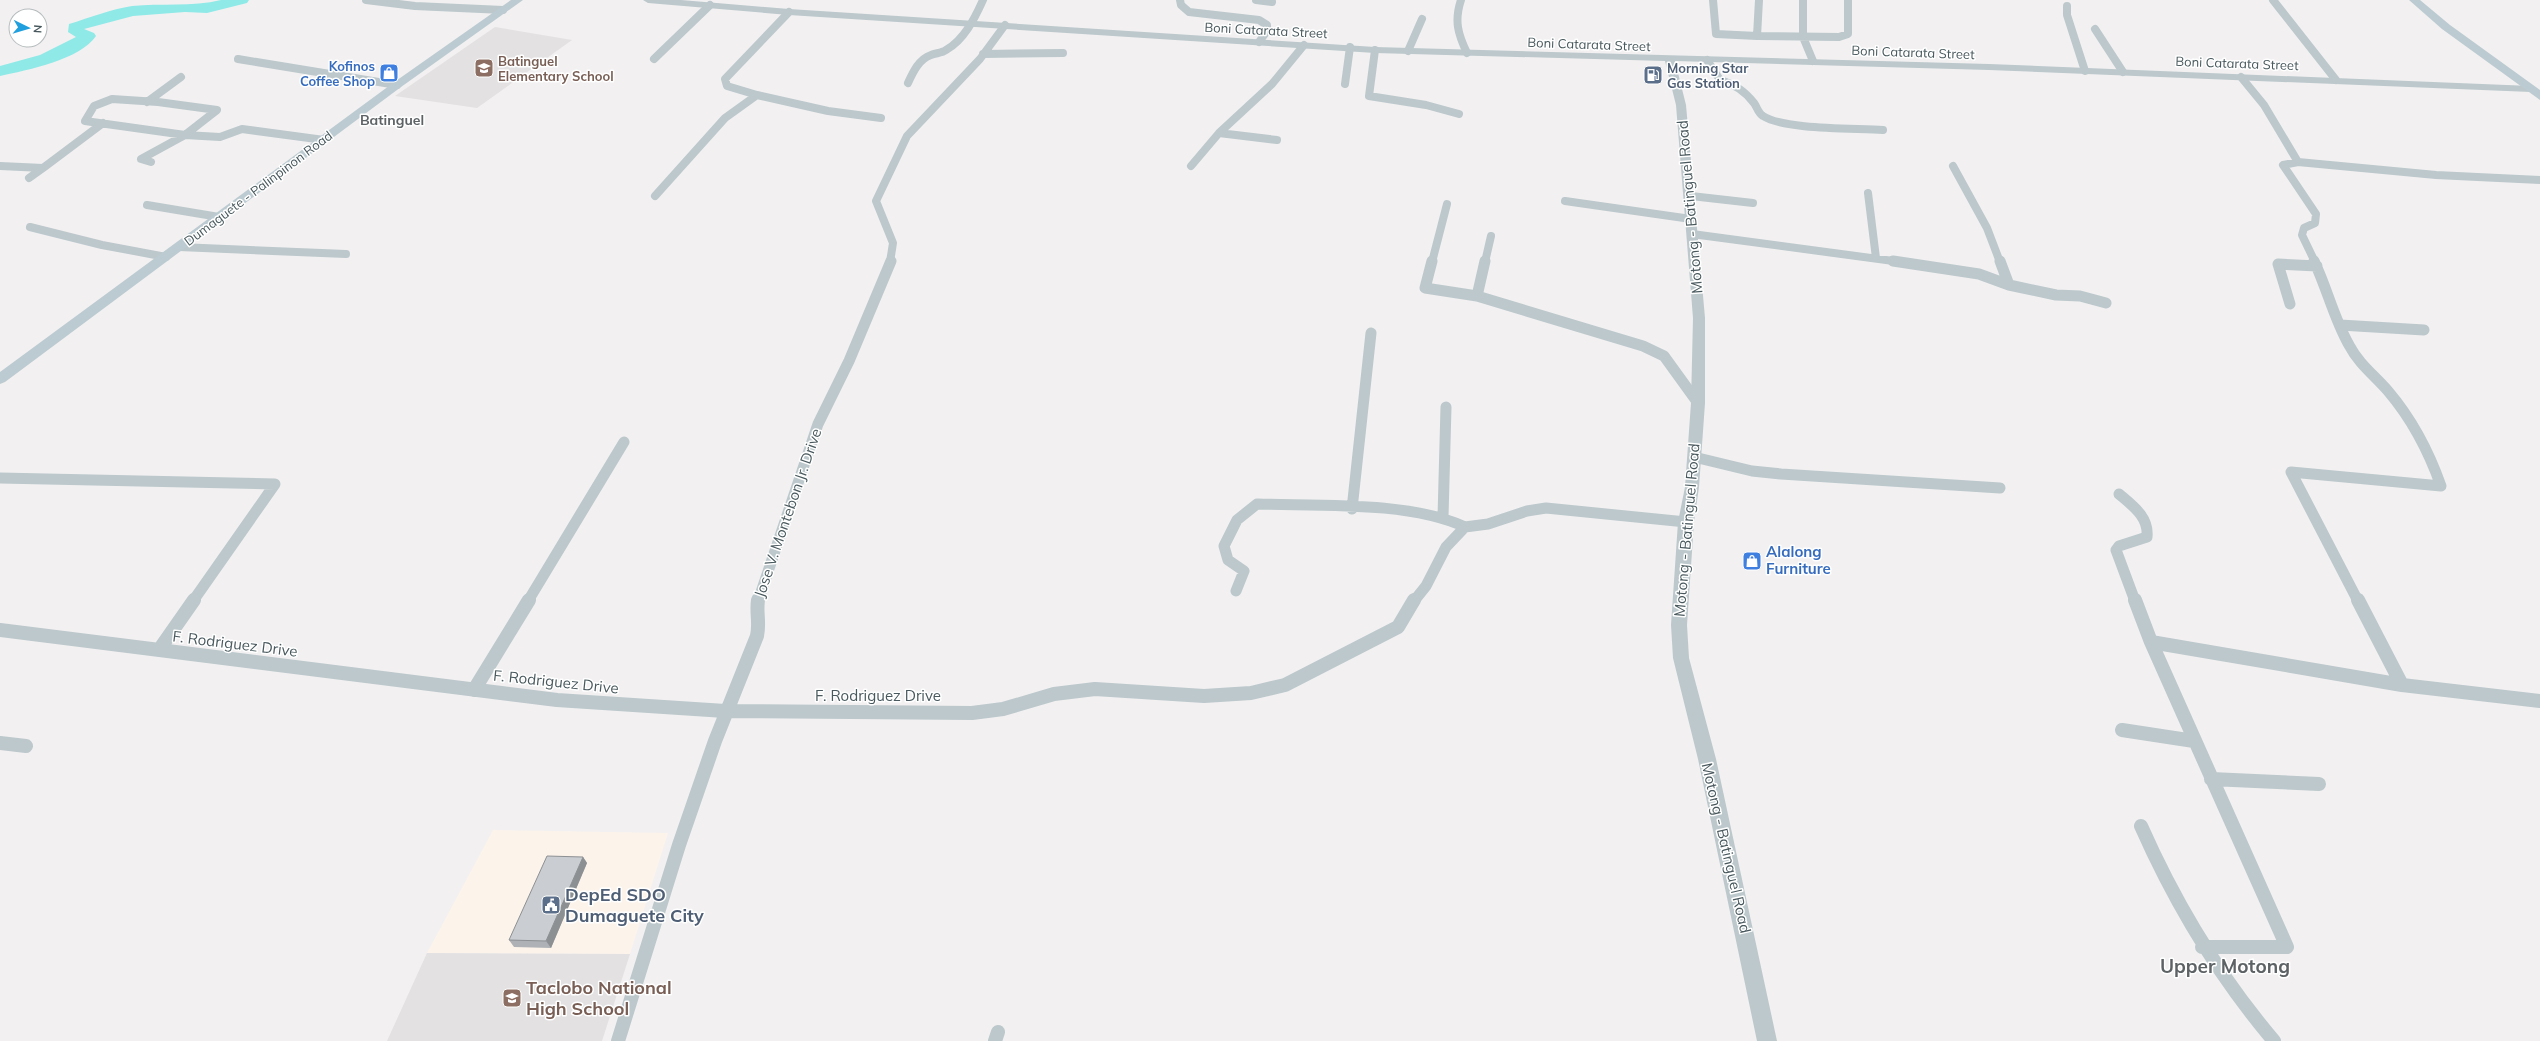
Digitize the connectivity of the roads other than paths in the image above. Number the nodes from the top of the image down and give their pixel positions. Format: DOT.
graph roads {
  1 [pos="366,0"];
  2 [pos="518,0"];
  3 [pos="648,0"];
  4 [pos="984,0"];
  5 [pos="1180,0"];
  6 [pos="1256,0"];
  7 [pos="1461,0"];
  8 [pos="1713,0"];
  9 [pos="1759,0"];
  10 [pos="1803,0"];
  11 [pos="1848,0"];
  12 [pos="2273,0"];
  13 [pos="2414,0"];
  14 [pos="1272,2"];
  15 [pos="710,6"];
  16 [pos="2067,6"];
  17 [pos="504,10"];
  18 [pos="789,12"];
  19 [pos="1422,19"];
  20 [pos="970,24"];
  21 [pos="1005,25"];
  22 [pos="2095,29"];
  23 [pos="1757,36"];
  24 [pos="1803,37"];
  25 [pos="1259,42"];
  26 [pos="1304,45"];
  27 [pos="1350,47"];
  28 [pos="1375,50"];
  29 [pos="1408,51"];
  30 [pos="1063,53"];
  31 [pos="1467,53"];
  32 [pos="983,54"];
  33 [pos="238,59"];
  34 [pos="654,59"];
  35 [pos="1670,60"];
  36 [pos="1708,60"];
  37 [pos="1813,62"];
  38 [pos="2085,71"];
  39 [pos="2123,72"];
  40 [pos="181,77"];
  41 [pos="2241,77"];
  42 [pos="2336,80"];
  43 [pos="908,83"];
  44 [pos="1345,84"];
  45 [pos="398,85"];
  46 [pos="2537,91"];
  47 [pos="757,95"];
  48 [pos="147,102"];
  49 [pos="1459,114"];
  50 [pos="881,118"];
  51 [pos="103,123"];
  52 [pos="1883,130"];
  53 [pos="1219,133"];
  54 [pos="185,135"];
  55 [pos="324,140"];
  56 [pos="1277,140"];
  57 [pos="151,162"];
  58 [pos="2298,162"];
  59 [pos="0,166"];
  60 [pos="1191,166"];
  61 [pos="1953,166"];
  62 [pos="43,168"];
  63 [pos="29,178"];
  64 [pos="2540,180"];
  65 [pos="1868,193"];
  66 [pos="655,196"];
  67 [pos="1690,196"];
  68 [pos="1565,200"];
  69 [pos="1753,203"];
  70 [pos="1446,204"];
  71 [pos="147,205"];
  72 [pos="219,217"];
  73 [pos="30,226"];
  74 [pos="1692,227"];
  75 [pos="1491,236"];
  76 [pos="179,247"];
  77 [pos="346,254"];
  78 [pos="166,257"];
  79 [pos="1876,258"];
  80 [pos="2317,266"];
  81 [pos="2009,285"];
  82 [pos="1477,296"];
  83 [pos="2106,303"];
  84 [pos="2290,304"];
  85 [pos="2340,325"];
  86 [pos="2424,330"];
  87 [pos="1371,333"];
  88 [pos="0,379"];
  89 [pos="1698,403"];
  90 [pos="1446,407"];
  91 [pos="624,442"];
  92 [pos="1694,457"];
  93 [pos="0,478"];
  94 [pos="2000,488"];
  95 [pos="2119,494"];
  96 [pos="1352,509"];
  97 [pos="1443,517"];
  98 [pos="1686,522"];
  99 [pos="1465,527"];
  100 [pos="1236,591"];
  101 [pos="0,630"];
  102 [pos="2151,642"];
  103 [pos="159,650"];
  104 [pos="2402,685"];
  105 [pos="474,690"];
  106 [pos="2540,701"];
  107 [pos="725,711"];
  108 [pos="2122,730"];
  109 [pos="2194,741"];
  110 [pos="0,743"];
  111 [pos="26,746"];
  112 [pos="2211,779"];
  113 [pos="2319,784"];
  114 [pos="2141,826"];
  115 [pos="2202,947"];
  116 [pos="618,1041"];
  117 [pos="1767,1041"];
  118 [pos="2274,1041"];
  1 -- 17 [label="street"];
  2 -- 17 [label="main road, Dumaguete - Palinpinon Road"];
  3 -- 15 [label="street, Boni Catarata Street"];
  4 -- 20 [label="street"];
  5 -- 25 [label="street"];
  6 -- 14 [label="street"];
  7 -- 31 [label="street"];
  8 -- 23 [label="street"];
  9 -- 23 [label="street"];
  10 -- 24 [label="street"];
  11 -- 24 [label="street"];
  12 -- 42 [label="street"];
  13 -- 46 [label="main road"];
  15 -- 18 [label="street, Boni Catarata Street"];
  15 -- 34 [label="street"];
  16 -- 38 [label="street"];
  17 -- 45 [label="main road, Dumaguete - Palinpinon Road"];
  18 -- 20 [label="street, Boni Catarata Street"];
  18 -- 47 [label="street"];
  19 -- 29 [label="street"];
  20 -- 21 [label="street, Boni Catarata Street"];
  20 -- 43 [label="street"];
  21 -- 25 [label="street, Boni Catarata Street"];
  21 -- 32 [label="street, Jose V. Montebon Jr. Drive"];
  22 -- 39 [label="street"];
  23 -- 24 [label="street"];
  24 -- 37 [label="street"];
  25 -- 26 [label="street, Boni Catarata Street"];
  26 -- 27 [label="street, Boni Catarata Street"];
  26 -- 53 [label="street"];
  27 -- 28 [label="street, Boni Catarata Street"];
  27 -- 44 [label="street"];
  28 -- 29 [label="street, Boni Catarata Street"];
  28 -- 49 [label="street"];
  29 -- 31 [label="street, Boni Catarata Street"];
  30 -- 32 [label="street"];
  31 -- 35 [label="street, Boni Catarata Street"];
  32 -- 107 [label="street, Jose V. Montebon Jr. Drive"];
  33 -- 45 [label="street"];
  35 -- 36 [label="street, Boni Catarata Street"];
  35 -- 67 [label="street, Motong - Batinguel Road"];
  36 -- 37 [label="street, Boni Catarata Street"];
  36 -- 52 [label="street"];
  37 -- 38 [label="street, Boni Catarata Street"];
  38 -- 39 [label="street, Boni Catarata Street"];
  39 -- 41 [label="street, Boni Catarata Street"];
  40 -- 48 [label="street"];
  41 -- 42 [label="street, Boni Catarata Street"];
  41 -- 58 [label="street"];
  42 -- 46 [label="street, Boni Catarata Street"];
  45 -- 55 [label="main road, Dumaguete - Palinpinon Road"];
  47 -- 50 [label="street"];
  47 -- 66 [label="street"];
  48 -- 51 [label="street"];
  48 -- 54 [label="street"];
  51 -- 54 [label="street"];
  51 -- 62 [label="street"];
  53 -- 56 [label="street"];
  53 -- 60 [label="street"];
  54 -- 55 [label="street"];
  54 -- 57 [label="street"];
  55 -- 72 [label="main road, Dumaguete - Palinpinon Road"];
  58 -- 64 [label="street"];
  58 -- 80 [label="street"];
  59 -- 62 [label="street"];
  61 -- 81 [label="street"];
  62 -- 63 [label="street"];
  65 -- 79 [label="street"];
  67 -- 69 [label="street"];
  67 -- 74 [label="street, Motong - Batinguel Road"];
  68 -- 74 [label="street"];
  70 -- 82 [label="street"];
  71 -- 72 [label="street"];
  72 -- 76 [label="main road, Dumaguete - Palinpinon Road"];
  73 -- 78 [label="street"];
  74 -- 79 [label="street"];
  74 -- 89 [label="street, Motong - Batinguel Road"];
  75 -- 82 [label="street"];
  76 -- 77 [label="street"];
  76 -- 78 [label="main road, Dumaguete - Palinpinon Road"];
  78 -- 88 [label="main road, Dumaguete - Palinpinon Road"];
  79 -- 81 [label="street"];
  80 -- 84 [label="street"];
  80 -- 85 [label="street"];
  81 -- 83 [label="street"];
  82 -- 89 [label="street"];
  85 -- 86 [label="street"];
  85 -- 104 [label="street"];
  87 -- 96 [label="street"];
  89 -- 92 [label="street, Motong - Batinguel Road"];
  90 -- 97 [label="street"];
  91 -- 105 [label="street"];
  92 -- 94 [label="street"];
  92 -- 98 [label="street, Motong - Batinguel Road"];
  93 -- 103 [label="street"];
  95 -- 102 [label="street"];
  96 -- 97 [label="street"];
  96 -- 100 [label="street"];
  97 -- 99 [label="street"];
  98 -- 99 [label="street"];
  98 -- 117 [label="street, Motong - Batinguel Road"];
  99 -- 107 [label="street, F. Rodriguez Drive"];
  101 -- 103 [label="street, F. Rodriguez Drive"];
  102 -- 104 [label="street"];
  102 -- 109 [label="street"];
  103 -- 105 [label="street, F. Rodriguez Drive"];
  104 -- 106 [label="street"];
  105 -- 107 [label="street, F. Rodriguez Drive"];
  107 -- 116 [label="street, Jose V. Montebon Jr. Drive"];
  108 -- 109 [label="street"];
  109 -- 112 [label="street"];
  110 -- 111 [label="street"];
  112 -- 113 [label="street"];
  112 -- 115 [label="street"];
  114 -- 115 [label="street"];
  115 -- 118 [label="street"];
}
